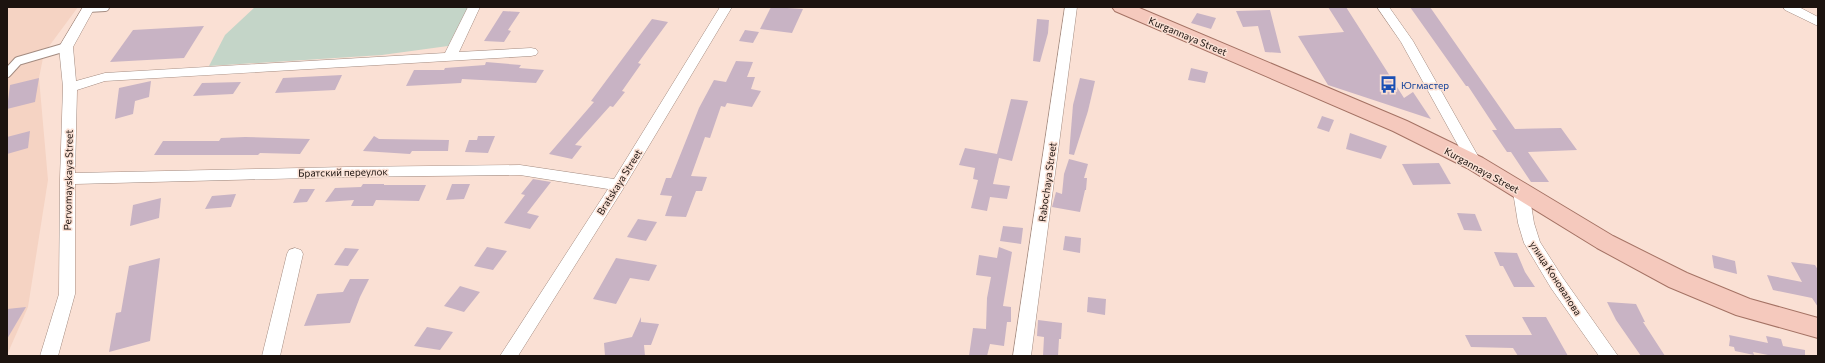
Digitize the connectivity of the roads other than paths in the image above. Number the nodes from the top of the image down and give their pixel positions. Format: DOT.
graph roads {
  1 [pos="89,7"];
  2 [pos="105,7"];
  3 [pos="474,7"];
  4 [pos="726,7"];
  5 [pos="1071,7"];
  6 [pos="1121,7"];
  7 [pos="1383,7"];
  8 [pos="1789,7"];
  9 [pos="1818,22"];
  10 [pos="66,47"];
  11 [pos="531,52"];
  12 [pos="450,57"];
  13 [pos="7,73"];
  14 [pos="70,86"];
  15 [pos="1474,163"];
  16 [pos="67,179"];
  17 [pos="618,185"];
  18 [pos="1522,192"];
  19 [pos="295,254"];
  20 [pos="1818,328"];
  21 [pos="49,356"];
  22 [pos="271,356"];
  23 [pos="509,356"];
  24 [pos="1022,356"];
  25 [pos="1609,356"];
  1 -- 2 [label="lane"];
  1 -- 10 [label="street"];
  3 -- 12 [label="street"];
  4 -- 17 [label="street, Bratskaya Street"];
  5 -- 24 [label="street, Rabochaya Street"];
  6 -- 15 [label="main road, Kurgannaya Street"];
  7 -- 15 [label="street"];
  8 -- 9 [label="street"];
  10 -- 13 [label="lane"];
  10 -- 14 [label="street, Pervomayskaya Street"];
  11 -- 12 [label="street"];
  12 -- 14 [label="street"];
  14 -- 16 [label="street, Pervomayskaya Street"];
  15 -- 18 [label="main road, Kurgannaya Street"];
  16 -- 17 [label="street, Братский переулок"];
  16 -- 21 [label="street, Pervomayskaya Street"];
  17 -- 23 [label="street, Bratskaya Street"];
  18 -- 20 [label="main road, Kurgannaya Street"];
  18 -- 25 [label="street, улица Коновалова"];
  19 -- 22 [label="street"];
}
